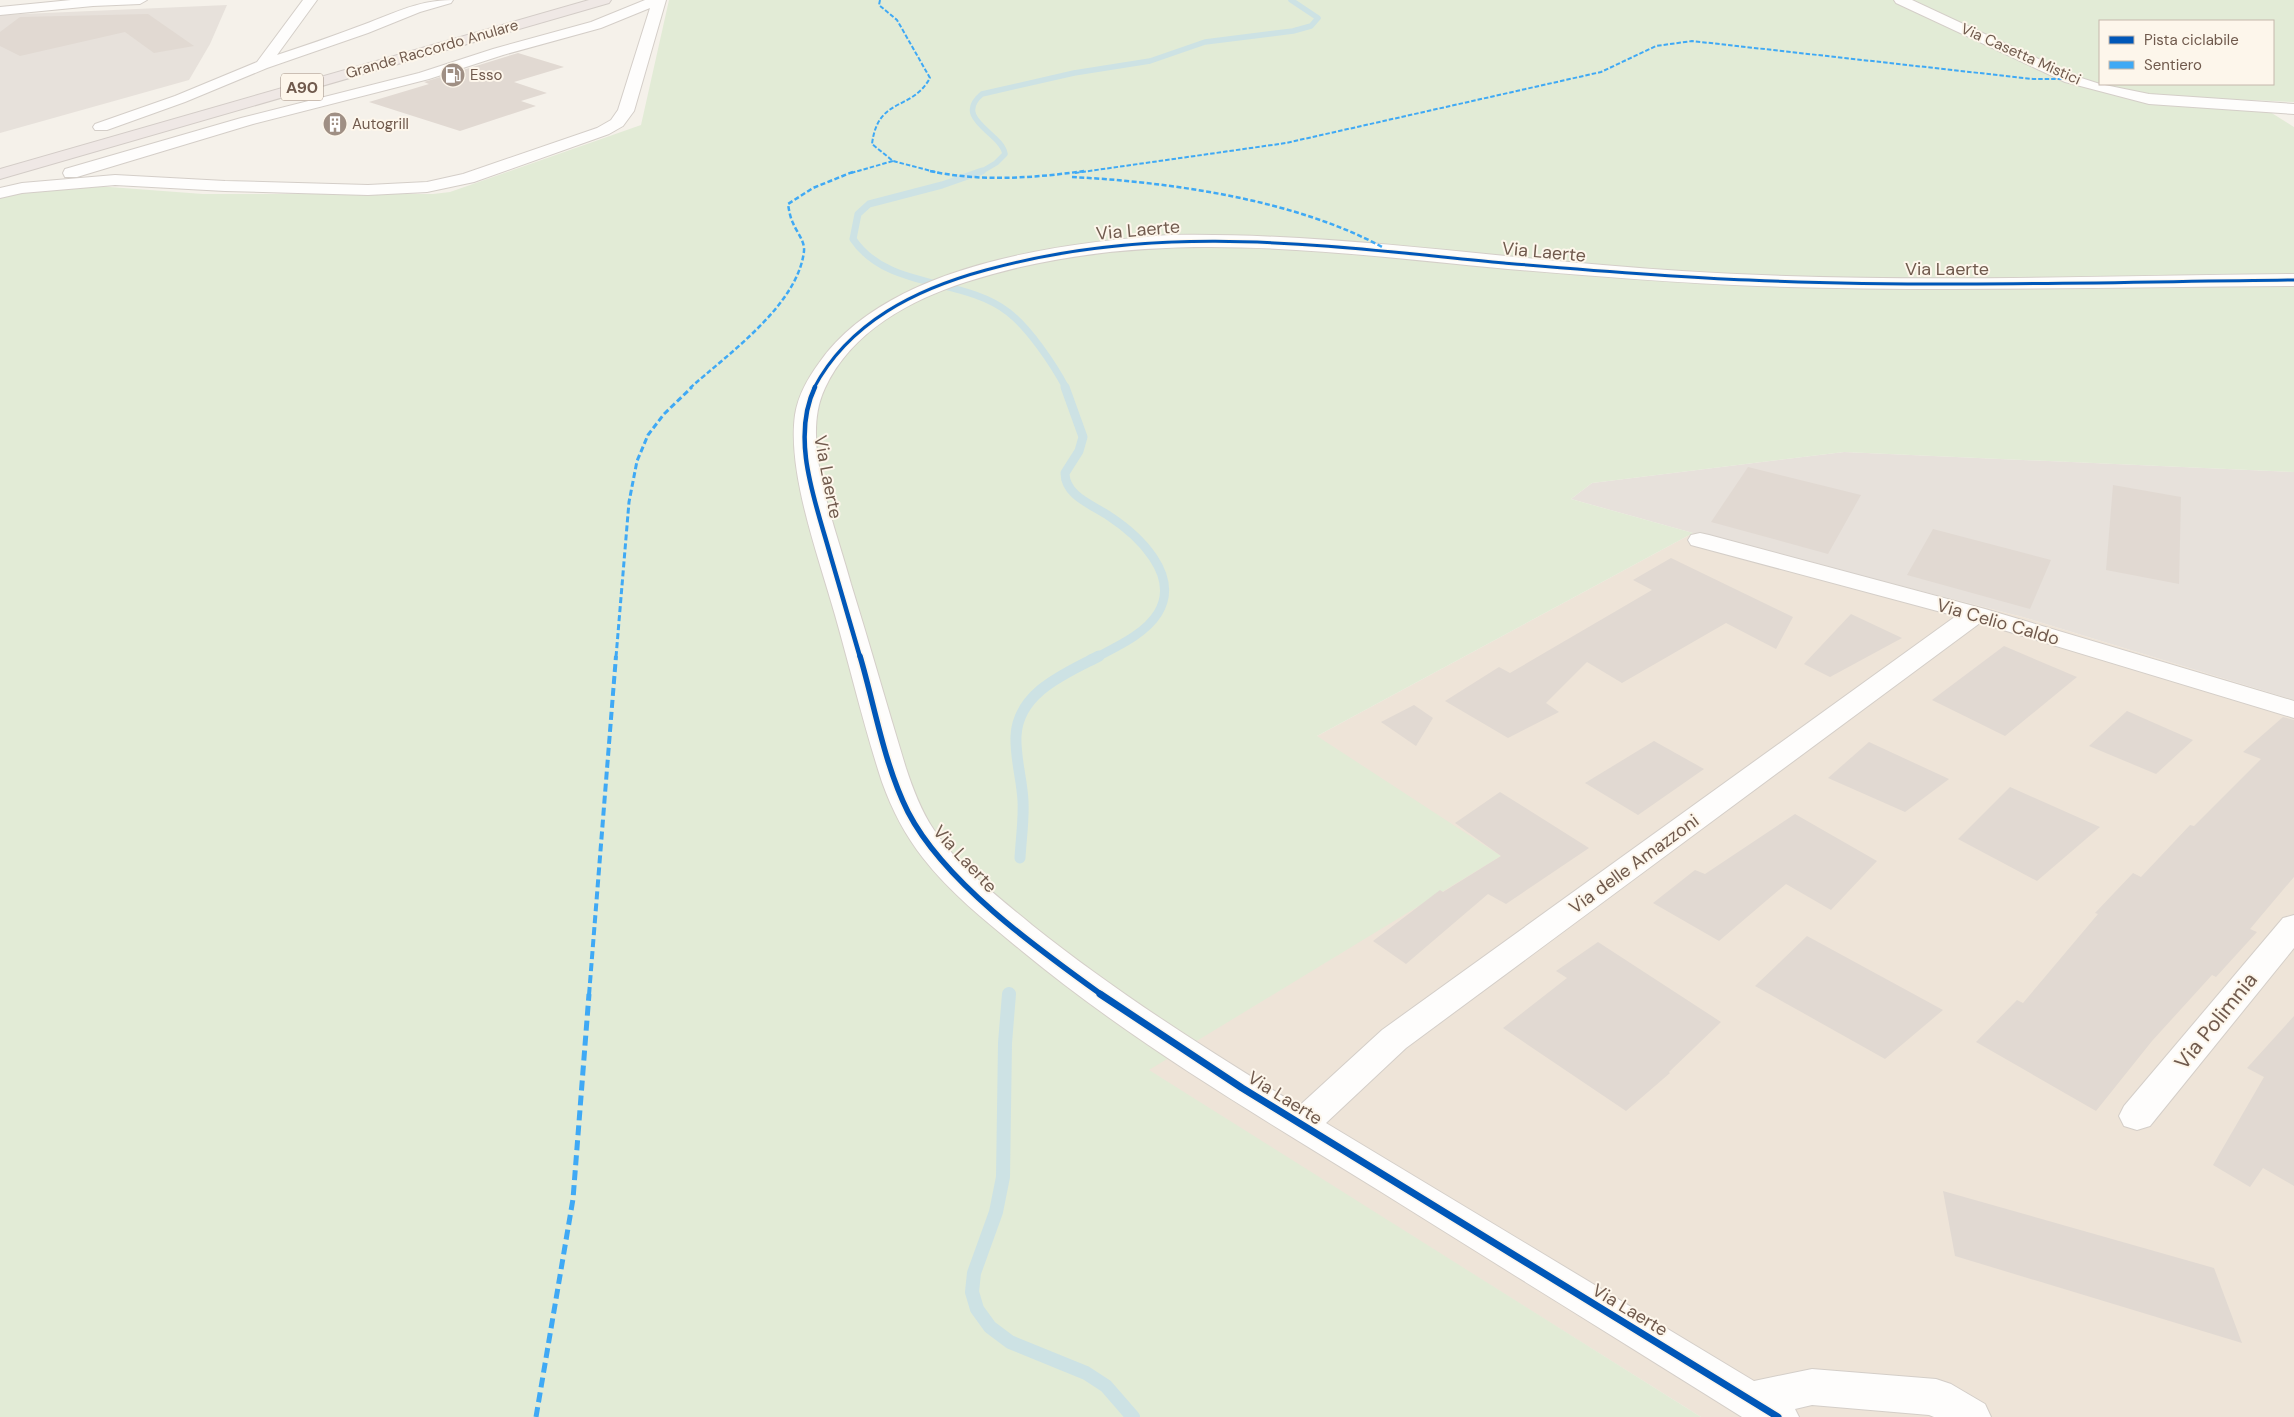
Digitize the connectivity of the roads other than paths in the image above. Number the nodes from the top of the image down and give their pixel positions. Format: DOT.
graph roads {
  1 [pos="113,0"];
  2 [pos="140,0"];
  3 [pos="310,0"];
  4 [pos="446,0"];
  5 [pos="552,0"];
  6 [pos="604,0"];
  7 [pos="658,0"];
  8 [pos="1901,0"];
  9 [pos="85,3"];
  10 [pos="0,11"];
  11 [pos="475,22"];
  12 [pos="262,65"];
  13 [pos="254,84"];
  14 [pos="2290,111"];
  15 [pos="101,127"];
  16 [pos="82,133"];
  17 [pos="0,174"];
  18 [pos="22,188"];
  19 [pos="0,192"];
  20 [pos="2294,280"];
  21 [pos="1700,540"];
  22 [pos="1976,614"];
  23 [pos="2294,710"];
  24 [pos="2294,926"];
  25 [pos="2137,1116"];
  26 [pos="1301,1124"];
  27 [pos="1764,1409"];
  28 [pos="1970,1417"];
  1 -- 9 [label="street"];
  2 -- 9 [label="street"];
  3 -- 12 [label="street"];
  4 -- 12 [label="street"];
  5 -- 11 [label="highway, Grande Raccordo Anulare"];
  6 -- 17 [label="highway, Grande Raccordo Anulare / A90"];
  7 -- 18 [label="street"];
  7 -- 18 [label="street"];
  8 -- 14 [label="street, Via Casetta Mistici"];
  9 -- 10 [label="street"];
  12 -- 15 [label="street"];
  13 -- 15 [label="highway"];
  15 -- 16 [label="highway"];
  18 -- 19 [label="street"];
  20 -- 26 [label="street, Via Laerte"];
  21 -- 22 [label="street, Via Celio Caldo"];
  22 -- 23 [label="street, Via Celio Caldo"];
  22 -- 26 [label="street, Via delle Amazzoni"];
  24 -- 25 [label="street, Via Polimnia"];
  26 -- 27 [label="street, Via Laerte"];
  27 -- 28 [label="street"];
}
